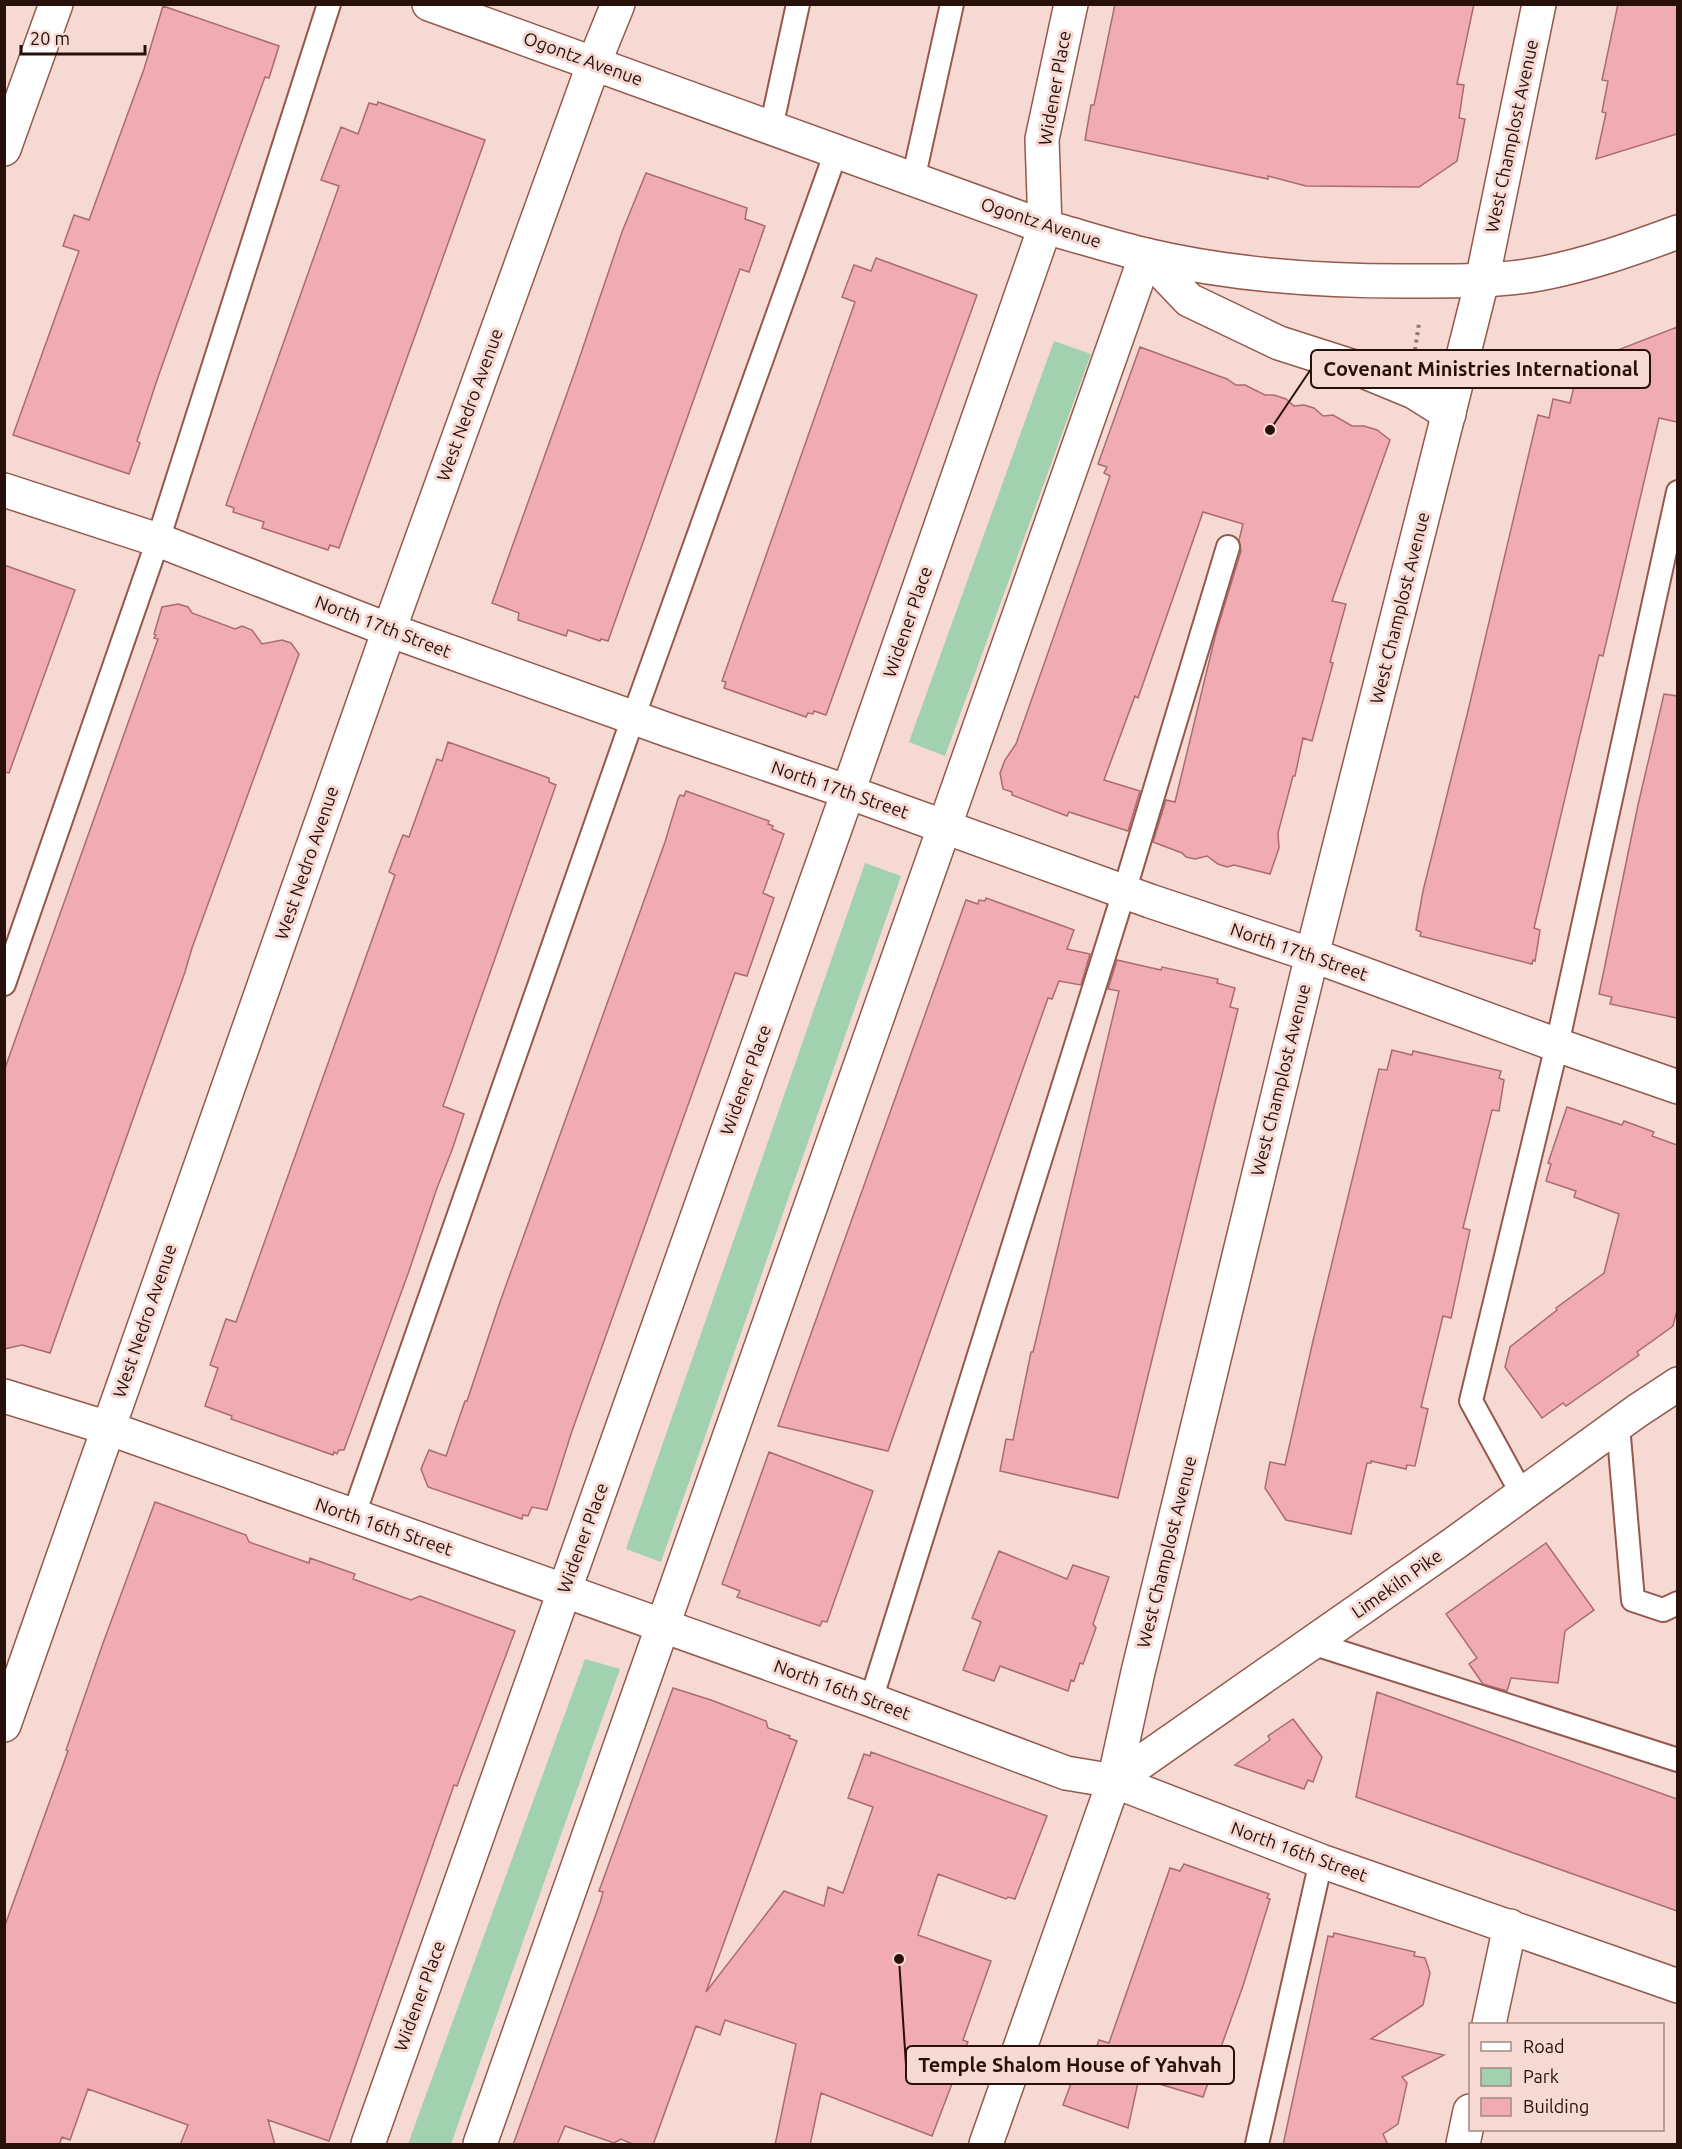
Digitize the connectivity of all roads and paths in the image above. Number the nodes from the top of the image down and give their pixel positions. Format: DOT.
graph roads {
  1 [pos="56,4"];
  2 [pos="329,4"];
  3 [pos="429,4"];
  4 [pos="618,4"];
  5 [pos="798,4"];
  6 [pos="952,4"];
  7 [pos="1071,4"];
  8 [pos="1539,4"];
  9 [pos="594,63"];
  10 [pos="771,128"];
  11 [pos="4,149"];
  12 [pos="836,152"];
  13 [pos="913,180"];
  14 [pos="1045,227"];
  15 [pos="1677,232"];
  16 [pos="1146,255"];
  17 [pos="1482,281"];
  18 [pos="1419,322"];
  19 [pos="1414,356"];
  20 [pos="1449,414"];
  21 [pos="4,490"];
  22 [pos="1677,492"];
  23 [pos="158,540"];
  24 [pos="1228,547"];
  25 [pos="388,630"];
  26 [pos="633,718"];
  27 [pos="848,792"];
  28 [pos="944,826"];
  29 [pos="1124,892"];
  30 [pos="1312,955"];
  31 [pos="4,984"];
  32 [pos="1557,1046"];
  33 [pos="1677,1087"];
  34 [pos="1677,1384"];
  35 [pos="4,1395"];
  36 [pos="1618,1425"];
  37 [pos="108,1428"];
  38 [pos="1522,1494"];
  39 [pos="353,1517"];
  40 [pos="564,1590"];
  41 [pos="1677,1603"];
  42 [pos="662,1625"];
  43 [pos="1312,1643"];
  44 [pos="871,1700"];
  45 [pos="4,1725"];
  46 [pos="1677,1760"];
  47 [pos="1114,1781"];
  48 [pos="1321,1861"];
  49 [pos="1510,1926"];
  50 [pos="1677,1986"];
  51 [pos="1489,2023"];
  52 [pos="1469,2116"];
  53 [pos="368,2145"];
  54 [pos="480,2145"];
  55 [pos="986,2145"];
  56 [pos="1257,2145"];
  57 [pos="1463,2145"];
  1 -- 11 [label="street"];
  2 -- 23 [label="lane"];
  3 -- 9 [label="street, Ogontz Avenue"];
  4 -- 9 [label="street, West Nedro Avenue"];
  5 -- 10 [label="lane"];
  6 -- 13 [label="lane"];
  7 -- 14 [label="street, Widener Place"];
  8 -- 17 [label="street, West Champlost Avenue"];
  9 -- 10 [label="street, Ogontz Avenue"];
  9 -- 25 [label="street, West Nedro Avenue"];
  10 -- 12 [label="street, Ogontz Avenue"];
  12 -- 13 [label="street, Ogontz Avenue"];
  12 -- 26 [label="lane"];
  13 -- 14 [label="street, Ogontz Avenue"];
  14 -- 16 [label="street, Ogontz Avenue"];
  14 -- 27 [label="street, Widener Place"];
  15 -- 17 [label="street, Ogontz Avenue"];
  16 -- 17 [label="street, Ogontz Avenue"];
  16 -- 20 [label="street"];
  16 -- 28 [label="street"];
  17 -- 20 [label="street, West Champlost Avenue"];
  18 -- 19 [label="path"];
  20 -- 30 [label="street, West Champlost Avenue"];
  21 -- 23 [label="street, North 17th Street"];
  22 -- 32 [label="lane"];
  23 -- 25 [label="street, North 17th Street"];
  23 -- 31 [label="lane"];
  24 -- 29 [label="lane"];
  25 -- 26 [label="street, North 17th Street"];
  25 -- 37 [label="street, West Nedro Avenue"];
  26 -- 27 [label="street, North 17th Street"];
  26 -- 39 [label="lane"];
  27 -- 28 [label="street, North 17th Street"];
  27 -- 40 [label="street, Widener Place"];
  28 -- 29 [label="street, North 17th Street"];
  28 -- 42 [label="street"];
  29 -- 30 [label="street, North 17th Street"];
  29 -- 44 [label="lane"];
  30 -- 32 [label="street, North 17th Street"];
  30 -- 47 [label="street, West Champlost Avenue"];
  32 -- 33 [label="street, North 17th Street"];
  32 -- 38 [label="lane"];
  34 -- 36 [label="street, Limekiln Pike"];
  35 -- 37 [label="street, North 16th Street"];
  36 -- 38 [label="street, Limekiln Pike"];
  36 -- 41 [label="lane"];
  37 -- 39 [label="street, North 16th Street"];
  37 -- 45 [label="street, West Nedro Avenue"];
  38 -- 43 [label="street, Limekiln Pike"];
  39 -- 40 [label="street, North 16th Street"];
  40 -- 42 [label="street, North 16th Street"];
  40 -- 53 [label="street, Widener Place"];
  42 -- 44 [label="street, North 16th Street"];
  42 -- 54 [label="street"];
  43 -- 46 [label="lane"];
  43 -- 47 [label="street, Limekiln Pike"];
  44 -- 47 [label="street, North 16th Street"];
  47 -- 48 [label="street, North 16th Street"];
  47 -- 55 [label="street, West Champlost Avenue"];
  48 -- 49 [label="street, North 16th Street"];
  48 -- 56 [label="lane"];
  49 -- 50 [label="street, North 16th Street"];
  49 -- 51 [label="street"];
  52 -- 57 [label="street"];
}
